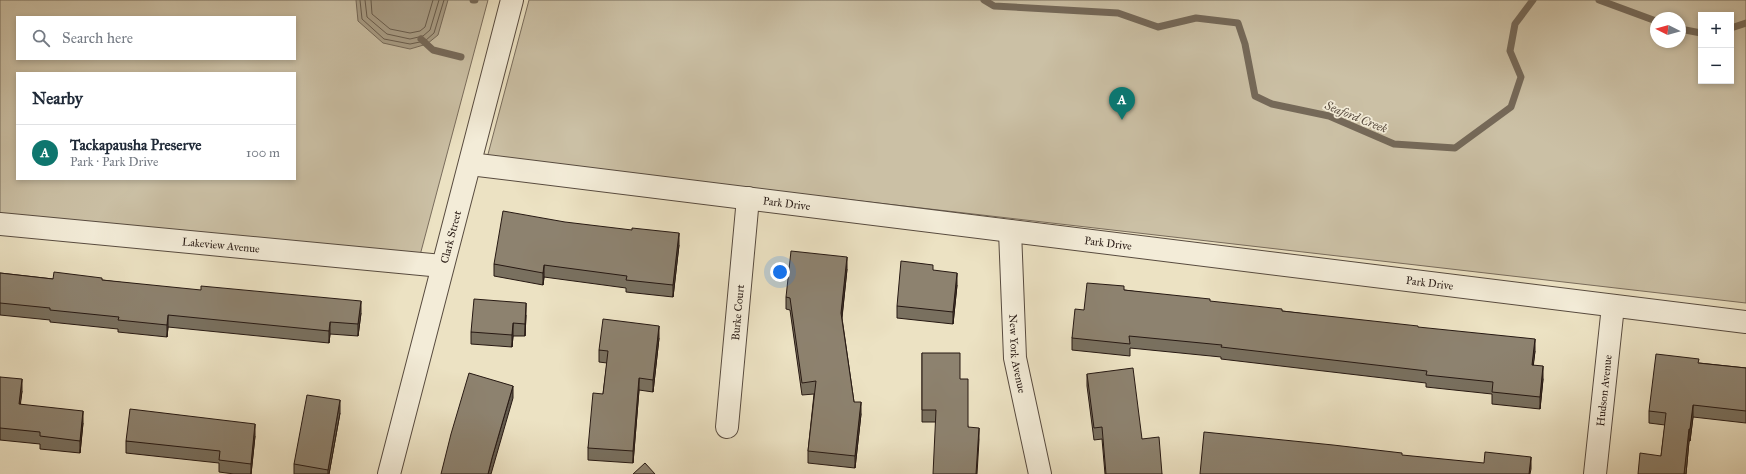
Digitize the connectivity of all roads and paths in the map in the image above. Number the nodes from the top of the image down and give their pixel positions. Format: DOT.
graph roads {
  1 [pos="512,0"];
  2 [pos="470,164"];
  3 [pos="748,198"];
  4 [pos="0,224"];
  5 [pos="1010,231"];
  6 [pos="442,266"];
  7 [pos="1613,306"];
  8 [pos="1746,322"];
  9 [pos="727,428"];
  10 [pos="389,474"];
  11 [pos="1040,474"];
  12 [pos="1595,474"];
  1 -- 2 [label="street, Clark Street"];
  2 -- 3 [label="street, Park Drive"];
  2 -- 6 [label="street, Clark Street"];
  3 -- 5 [label="street, Park Drive"];
  3 -- 9 [label="street, Burke Court"];
  4 -- 6 [label="street, Lakeview Avenue"];
  5 -- 7 [label="street, Park Drive"];
  5 -- 11 [label="street, New York Avenue"];
  6 -- 10 [label="street, Clark Street"];
  7 -- 8 [label="street, Park Drive"];
  7 -- 12 [label="street, Hudson Avenue"];
}
